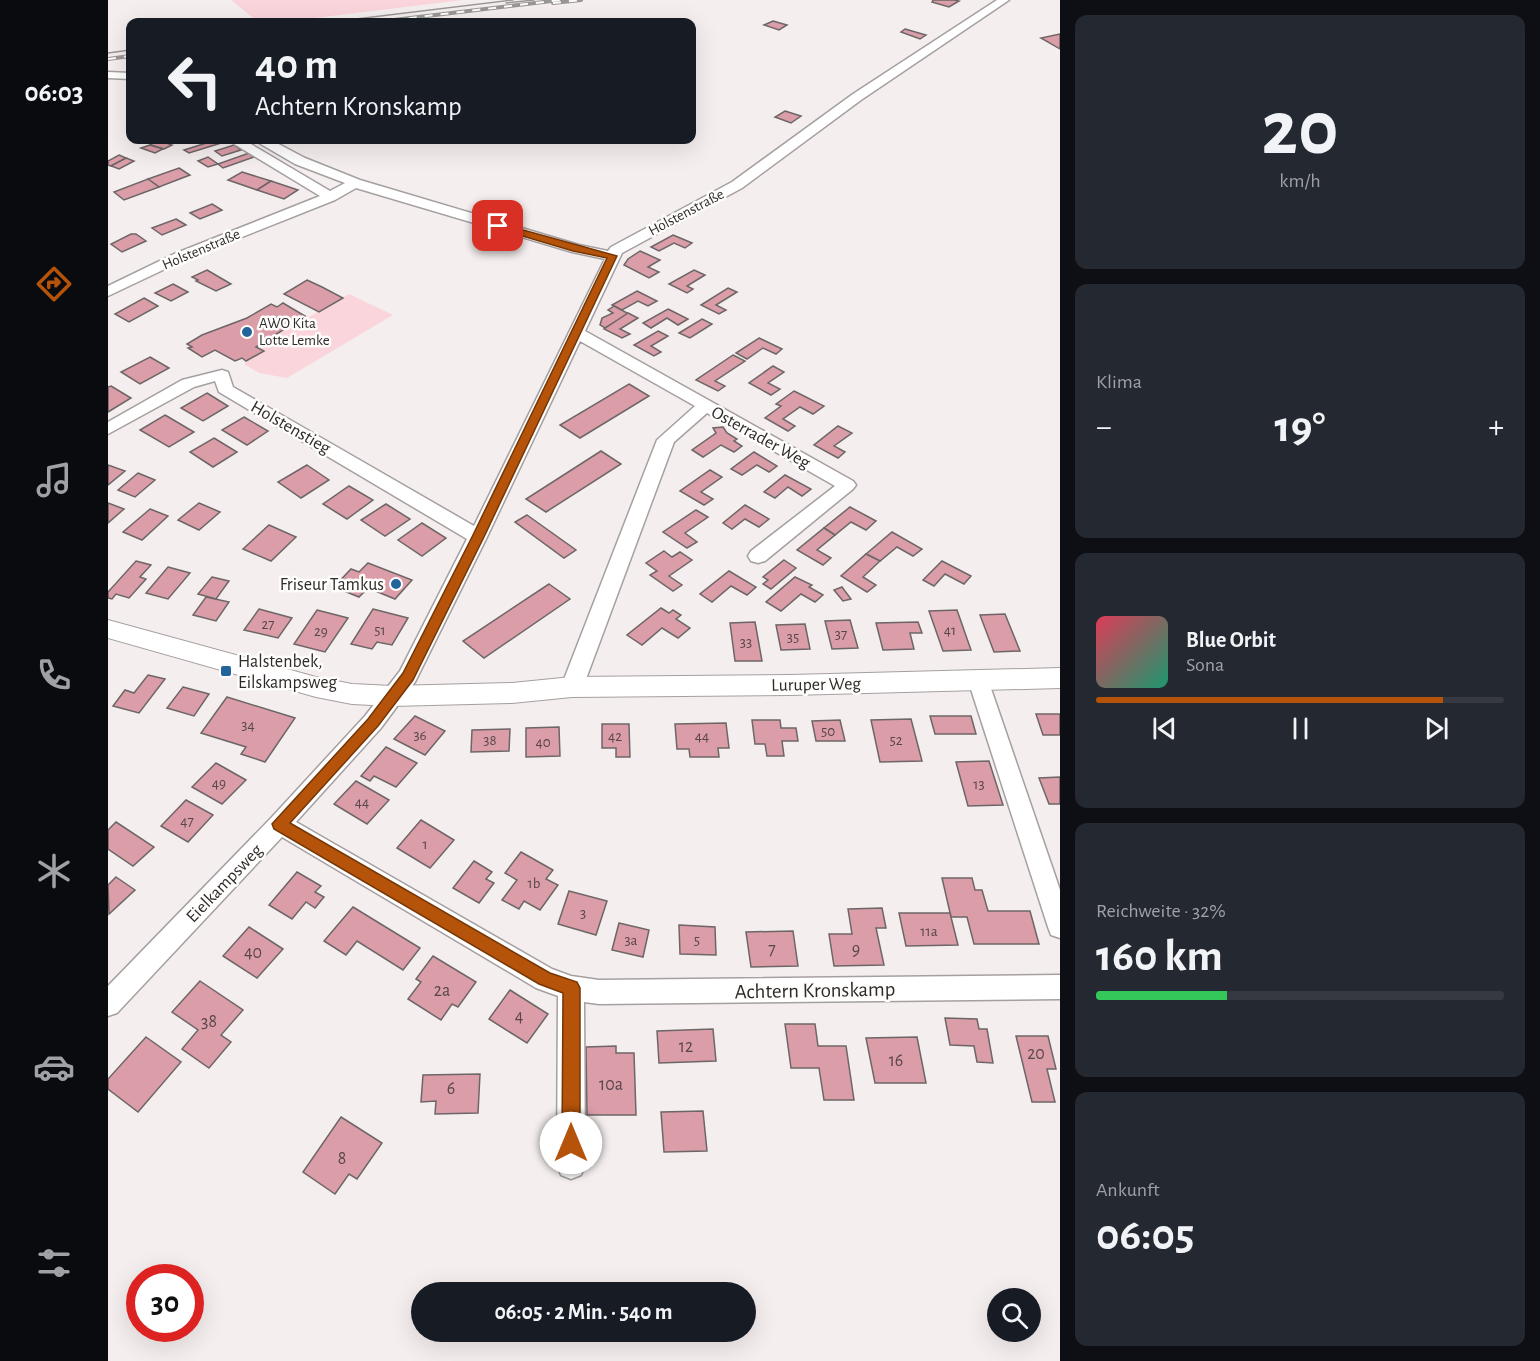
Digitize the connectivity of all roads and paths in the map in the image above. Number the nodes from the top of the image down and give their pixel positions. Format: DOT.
graph roads {
  1 [pos="1004,0"];
  2 [pos="108,75"];
  3 [pos="126,76"];
  4 [pos="243,144"];
  5 [pos="270,144"];
  6 [pos="355,183"];
  7 [pos="330,197"];
  8 [pos="612,256"];
  9 [pos="108,292"];
  10 [pos="576,332"];
  11 [pos="705,406"];
  12 [pos="108,429"];
  13 [pos="478,537"];
  14 [pos="758,556"];
  15 [pos="108,629"];
  16 [pos="1060,678"];
  17 [pos="978,680"];
  18 [pos="572,687"];
  19 [pos="392,696"];
  20 [pos="280,824"];
  21 [pos="1060,927"];
  22 [pos="1060,987"];
  23 [pos="571,988"];
  24 [pos="108,1004"];
  25 [pos="571,1165"];
  1 -- 8 [label="street, Holstenstraße"];
  2 -- 3 [label="street"];
  4 -- 7 [label="street"];
  5 -- 6 [label="street"];
  6 -- 7 [label="street, Holstenstraße"];
  6 -- 8 [label="street"];
  7 -- 9 [label="street, Holstenstraße"];
  8 -- 10 [label="street, Eielkampsweg"];
  10 -- 11 [label="street, Osterrader Weg"];
  10 -- 13 [label="street, Eielkampsweg"];
  11 -- 14 [label="street, Osterrader Weg"];
  11 -- 18 [label="street"];
  12 -- 13 [label="street, Holstenstieg"];
  13 -- 19 [label="street, Eielkampsweg"];
  15 -- 19 [label="street, Luruper Weg"];
  16 -- 17 [label="street, Luruper Weg"];
  17 -- 18 [label="street, Luruper Weg"];
  17 -- 21 [label="street"];
  18 -- 19 [label="street, Luruper Weg"];
  19 -- 20 [label="street, Eielkampsweg"];
  20 -- 23 [label="street, Achtern Kronskamp"];
  20 -- 24 [label="street, Eielkampsweg"];
  22 -- 23 [label="street, Achtern Kronskamp"];
  23 -- 25 [label="street"];
}
